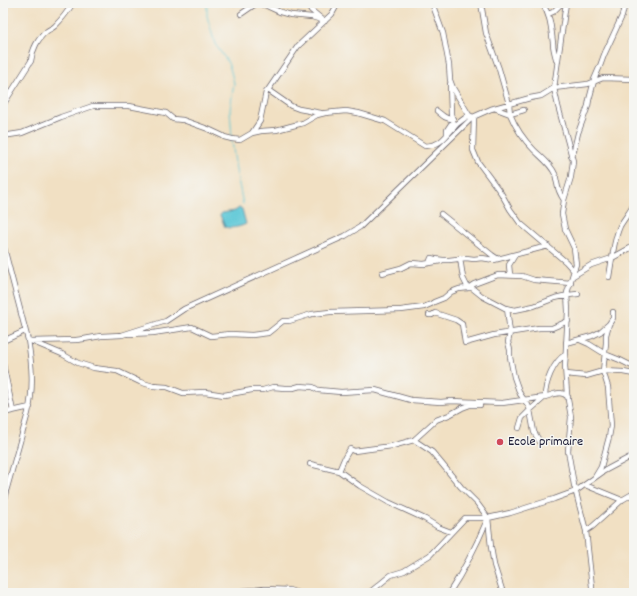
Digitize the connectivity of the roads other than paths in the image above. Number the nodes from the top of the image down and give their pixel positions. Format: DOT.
graph roads {
  1 [pos="73,3"];
  2 [pos="257,3"];
  3 [pos="307,3"];
  4 [pos="338,3"];
  5 [pos="432,3"];
  6 [pos="482,3"];
  7 [pos="542,3"];
  8 [pos="562,3"];
  9 [pos="566,3"];
  10 [pos="625,3"];
  11 [pos="240,14"];
  12 [pos="548,14"];
  13 [pos="325,21"];
  14 [pos="558,65"];
  15 [pos="634,79"];
  16 [pos="450,80"];
  17 [pos="594,82"];
  18 [pos="554,88"];
  19 [pos="268,90"];
  20 [pos="509,104"];
  21 [pos="3,105"];
  22 [pos="494,108"];
  23 [pos="524,110"];
  24 [pos="437,111"];
  25 [pos="325,113"];
  26 [pos="510,114"];
  27 [pos="472,116"];
  28 [pos="454,120"];
  29 [pos="252,133"];
  30 [pos="457,133"];
  31 [pos="3,136"];
  32 [pos="571,155"];
  33 [pos="564,200"];
  34 [pos="634,204"];
  35 [pos="441,214"];
  36 [pos="3,244"];
  37 [pos="548,246"];
  38 [pos="634,246"];
  39 [pos="515,255"];
  40 [pos="460,258"];
  41 [pos="612,258"];
  42 [pos="498,259"];
  43 [pos="382,272"];
  44 [pos="574,273"];
  45 [pos="510,275"];
  46 [pos="609,277"];
  47 [pos="571,283"];
  48 [pos="468,288"];
  49 [pos="578,294"];
  50 [pos="568,295"];
  51 [pos="507,308"];
  52 [pos="613,312"];
  53 [pos="430,315"];
  54 [pos="568,321"];
  55 [pos="609,324"];
  56 [pos="25,331"];
  57 [pos="510,333"];
  58 [pos="122,334"];
  59 [pos="30,340"];
  60 [pos="580,340"];
  61 [pos="3,341"];
  62 [pos="566,342"];
  63 [pos="566,354"];
  64 [pos="605,354"];
  65 [pos="3,364"];
  66 [pos="634,368"];
  67 [pos="603,371"];
  68 [pos="566,374"];
  69 [pos="634,374"];
  70 [pos="545,397"];
  71 [pos="568,397"];
  72 [pos="524,400"];
  73 [pos="451,401"];
  74 [pos="490,403"];
  75 [pos="30,407"];
  76 [pos="462,408"];
  77 [pos="530,410"];
  78 [pos="13,411"];
  79 [pos="3,413"];
  80 [pos="519,428"];
  81 [pos="414,440"];
  82 [pos="540,442"];
  83 [pos="634,456"];
  84 [pos="310,464"];
  85 [pos="339,470"];
  86 [pos="594,478"];
  87 [pos="3,482"];
  88 [pos="585,485"];
  89 [pos="5,487"];
  90 [pos="576,490"];
  91 [pos="634,493"];
  92 [pos="622,500"];
  93 [pos="3,502"];
  94 [pos="488,518"];
  95 [pos="586,531"];
  96 [pos="451,532"];
  97 [pos="226,593"];
  98 [pos="298,593"];
  99 [pos="369,593"];
  100 [pos="449,593"];
  101 [pos="503,593"];
  102 [pos="592,593"];
  1 -- 21 [label="street"];
  2 -- 11 [label="street"];
  2 -- 13 [label="street"];
  3 -- 13 [label="street"];
  4 -- 13 [label="street"];
  5 -- 16 [label="street"];
  6 -- 20 [label="street"];
  7 -- 12 [label="street"];
  8 -- 12 [label="street"];
  9 -- 14 [label="street"];
  10 -- 17 [label="street"];
  12 -- 14 [label="street"];
  13 -- 19 [label="street"];
  14 -- 18 [label="street"];
  15 -- 17 [label="street"];
  16 -- 27 [label="street"];
  16 -- 28 [label="street"];
  17 -- 18 [label="street"];
  17 -- 32 [label="street"];
  18 -- 20 [label="street"];
  18 -- 32 [label="street"];
  19 -- 25 [label="street"];
  19 -- 29 [label="street"];
  20 -- 22 [label="street"];
  20 -- 26 [label="street"];
  22 -- 26 [label="street"];
  22 -- 27 [label="street"];
  23 -- 26 [label="street"];
  24 -- 28 [label="street"];
  25 -- 28 [label="street"];
  25 -- 29 [label="street"];
  26 -- 33 [label="street"];
  27 -- 28 [label="street"];
  27 -- 30 [label="street"];
  27 -- 37 [label="street"];
  28 -- 30 [label="street"];
  29 -- 31 [label="street"];
  30 -- 58 [label="street"];
  32 -- 33 [label="street"];
  33 -- 44 [label="street"];
  34 -- 41 [label="street"];
  35 -- 42 [label="street"];
  36 -- 56 [label="street"];
  37 -- 39 [label="street"];
  37 -- 44 [label="street"];
  38 -- 41 [label="street"];
  39 -- 42 [label="street"];
  39 -- 45 [label="street"];
  40 -- 42 [label="street"];
  40 -- 43 [label="street"];
  40 -- 48 [label="street"];
  41 -- 44 [label="street"];
  41 -- 46 [label="street"];
  44 -- 47 [label="street"];
  45 -- 47 [label="street"];
  45 -- 48 [label="street"];
  47 -- 50 [label="street"];
  48 -- 51 [label="street"];
  48 -- 58 [label="street"];
  49 -- 50 [label="street"];
  50 -- 51 [label="street"];
  50 -- 54 [label="street"];
  51 -- 57 [label="street"];
  52 -- 55 [label="street"];
  53 -- 57 [label="street"];
  54 -- 57 [label="street"];
  54 -- 62 [label="street"];
  55 -- 60 [label="street"];
  55 -- 64 [label="street"];
  56 -- 59 [label="street"];
  56 -- 61 [label="street"];
  57 -- 72 [label="street"];
  58 -- 59 [label="street"];
  59 -- 73 [label="street"];
  59 -- 75 [label="street"];
  60 -- 62 [label="street"];
  60 -- 64 [label="street"];
  62 -- 63 [label="street"];
  63 -- 68 [label="street"];
  63 -- 70 [label="street"];
  64 -- 66 [label="street"];
  64 -- 67 [label="street"];
  65 -- 78 [label="street"];
  67 -- 68 [label="street"];
  67 -- 69 [label="street"];
  67 -- 86 [label="street"];
  68 -- 71 [label="street"];
  70 -- 71 [label="street"];
  70 -- 72 [label="street"];
  70 -- 77 [label="street"];
  71 -- 90 [label="street"];
  72 -- 74 [label="street"];
  72 -- 77 [label="street"];
  73 -- 74 [label="street"];
  73 -- 76 [label="street"];
  74 -- 76 [label="street"];
  75 -- 78 [label="street"];
  75 -- 89 [label="street"];
  76 -- 81 [label="street"];
  77 -- 80 [label="street"];
  77 -- 82 [label="street"];
  78 -- 79 [label="street"];
  81 -- 85 [label="street"];
  81 -- 94 [label="street"];
  83 -- 86 [label="street"];
  84 -- 85 [label="street"];
  85 -- 96 [label="street"];
  86 -- 88 [label="street"];
  87 -- 89 [label="street"];
  88 -- 90 [label="street"];
  88 -- 92 [label="street"];
  89 -- 93 [label="street"];
  90 -- 94 [label="street"];
  90 -- 95 [label="street"];
  91 -- 92 [label="street"];
  92 -- 95 [label="street"];
  94 -- 96 [label="street"];
  94 -- 100 [label="street"];
  94 -- 101 [label="street"];
  95 -- 102 [label="street"];
  96 -- 99 [label="street"];
  97 -- 98 [label="street"];
}
